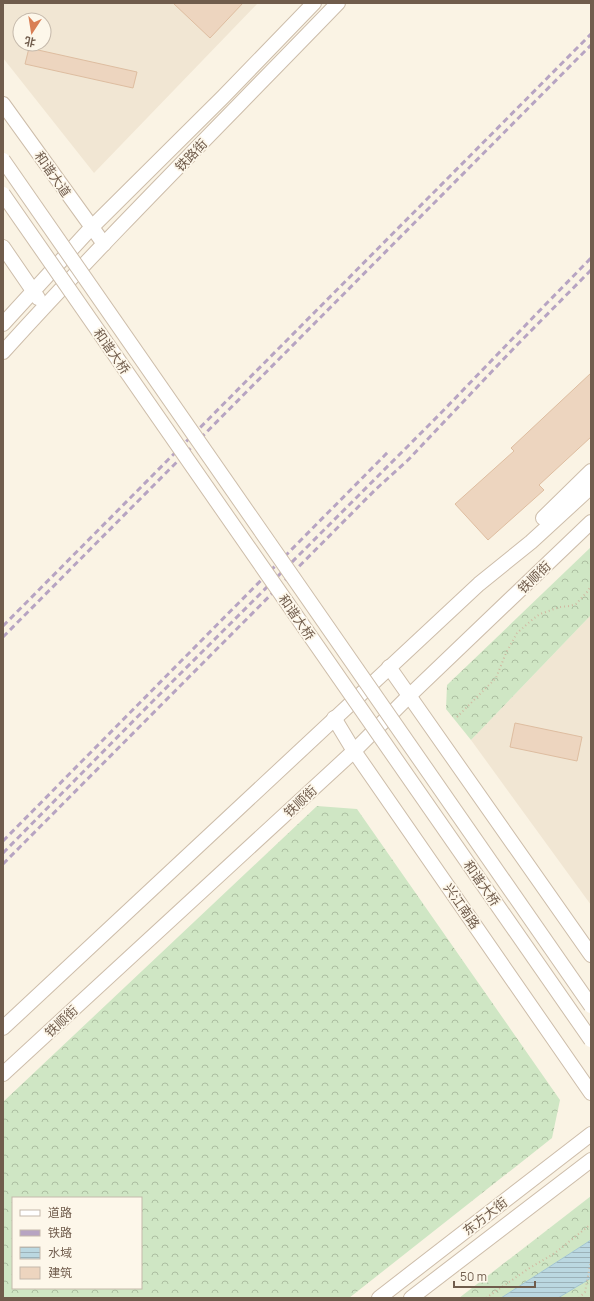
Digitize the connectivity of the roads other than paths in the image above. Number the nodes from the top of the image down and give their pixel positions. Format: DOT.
graph roads {
  1 [pos="314,3"];
  2 [pos="338,3"];
  3 [pos="3,104"];
  4 [pos="3,160"];
  5 [pos="3,194"];
  6 [pos="91,228"];
  7 [pos="104,244"];
  8 [pos="3,247"];
  9 [pos="33,291"];
  10 [pos="44,307"];
  11 [pos="3,324"];
  12 [pos="3,352"];
  13 [pos="591,471"];
  14 [pos="584,485"];
  15 [pos="591,522"];
  16 [pos="390,667"];
  17 [pos="409,696"];
  18 [pos="334,718"];
  19 [pos="354,751"];
  20 [pos="591,954"];
  21 [pos="591,1006"];
  22 [pos="3,1028"];
  23 [pos="591,1040"];
  24 [pos="3,1074"];
  25 [pos="591,1093"];
  26 [pos="591,1134"];
  27 [pos="591,1160"];
  28 [pos="379,1298"];
  29 [pos="411,1298"];
  1 -- 6 [label="main road, 铁路街"];
  2 -- 7 [label="main road, 铁路街"];
  3 -- 6 [label="main road, 和谐大道"];
  4 -- 21 [label="main road, 和谐大桥, bridge"];
  5 -- 23 [label="main road, 和谐大桥, bridge"];
  6 -- 7 [label="main road, 和谐大道"];
  6 -- 9 [label="main road, 铁路街"];
  7 -- 10 [label="main road, 铁路街"];
  8 -- 9 [label="main road"];
  9 -- 10 [label="main road"];
  9 -- 11 [label="main road, 铁路街"];
  10 -- 12 [label="main road, 铁路街"];
  13 -- 14 [label="main road"];
  14 -- 16 [label="main road"];
  15 -- 17 [label="main road, 铁顺街"];
  16 -- 17 [label="main road"];
  16 -- 18 [label="main road"];
  17 -- 19 [label="main road, 铁顺街"];
  17 -- 20 [label="main road"];
  18 -- 19 [label="main road, 兴江南路"];
  18 -- 22 [label="main road"];
  19 -- 24 [label="main road, 铁顺街"];
  19 -- 25 [label="main road, 兴江南路"];
  26 -- 28 [label="main road, 东方大街"];
  27 -- 29 [label="main road, 东方大街"];
}
